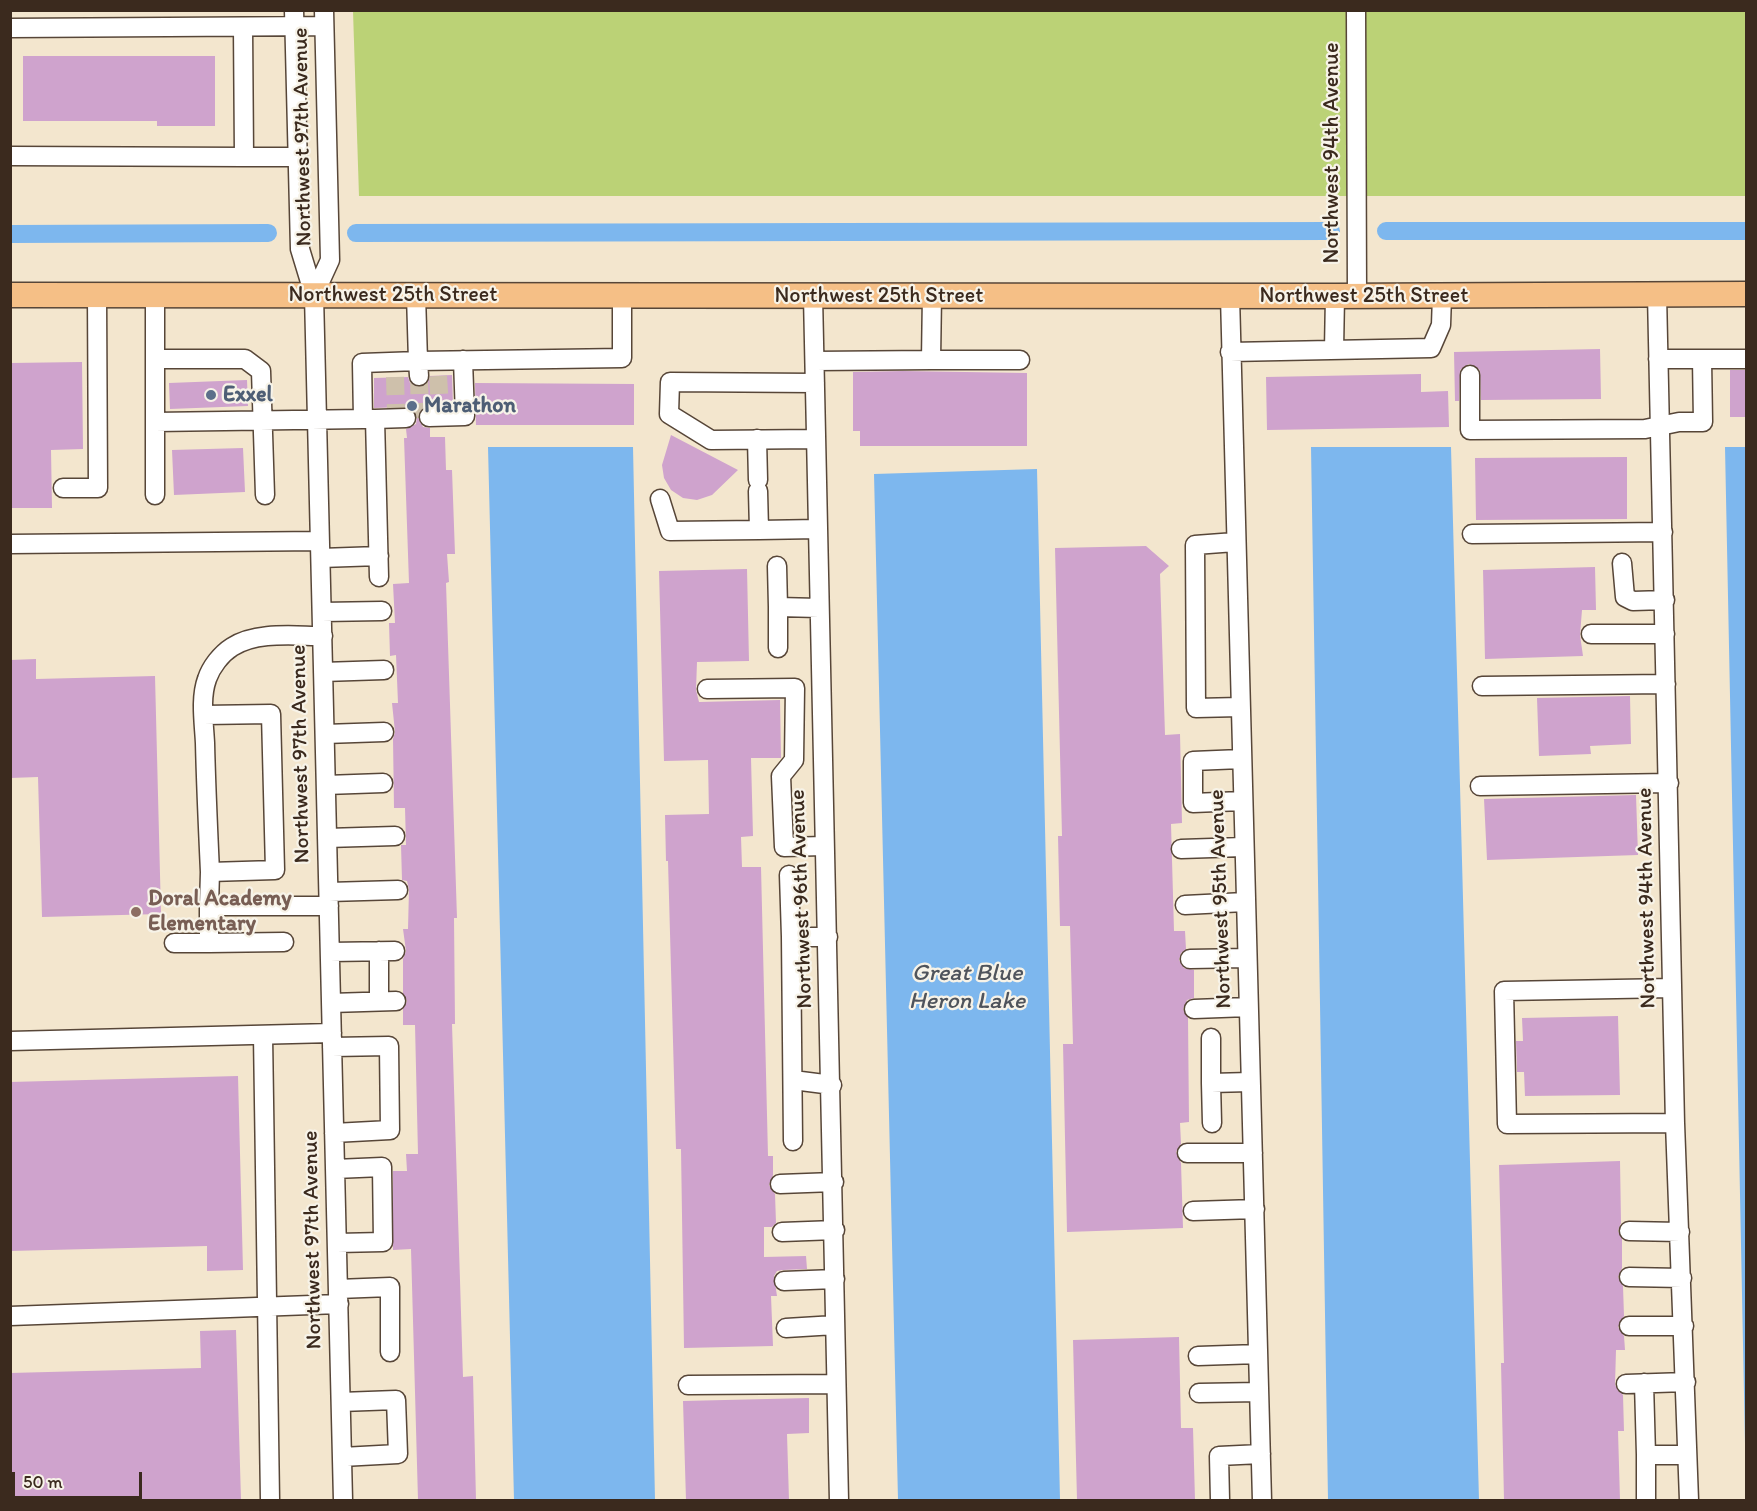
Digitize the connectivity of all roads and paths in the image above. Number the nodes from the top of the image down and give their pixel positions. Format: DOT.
graph roads {
  1 [pos="1356,10"];
  2 [pos="294,18"];
  3 [pos="324,18"];
  4 [pos="243,27"];
  5 [pos="10,28"];
  6 [pos="10,156"];
  7 [pos="244,157"];
  8 [pos="297,157"];
  9 [pos="1657,294"];
  10 [pos="1746,294"];
  11 [pos="10,295"];
  12 [pos="97,295"];
  13 [pos="155,295"];
  14 [pos="314,295"];
  15 [pos="416,295"];
  16 [pos="932,295"];
  17 [pos="813,296"];
  18 [pos="1230,296"];
  19 [pos="1346,296"];
  20 [pos="1442,296"];
  21 [pos="622,297"];
  22 [pos="1334,350"];
  23 [pos="1230,352"];
  24 [pos="155,359"];
  25 [pos="1658,359"];
  26 [pos="1702,359"];
  27 [pos="1746,359"];
  28 [pos="463,360"];
  29 [pos="931,360"];
  30 [pos="1020,360"];
  31 [pos="815,361"];
  32 [pos="418,369"];
  33 [pos="1470,375"];
  34 [pos="815,383"];
  35 [pos="436,414"];
  36 [pos="400,416"];
  37 [pos="369,419"];
  38 [pos="264,420"];
  39 [pos="317,420"];
  40 [pos="155,422"];
  41 [pos="1660,426"];
  42 [pos="816,439"];
  43 [pos="757,440"];
  44 [pos="63,488"];
  45 [pos="155,495"];
  46 [pos="265,495"];
  47 [pos="660,499"];
  48 [pos="818,529"];
  49 [pos="759,530"];
  50 [pos="1663,532"];
  51 [pos="1472,534"];
  52 [pos="1235,542"];
  53 [pos="10,544"];
  54 [pos="320,549"];
  55 [pos="379,556"];
  56 [pos="1622,563"];
  57 [pos="777,566"];
  58 [pos="379,577"];
  59 [pos="1665,600"];
  60 [pos="778,608"];
  61 [pos="819,608"];
  62 [pos="382,611"];
  63 [pos="322,612"];
  64 [pos="1591,634"];
  65 [pos="1665,634"];
  66 [pos="322,636"];
  67 [pos="778,648"];
  68 [pos="384,670"];
  69 [pos="323,672"];
  70 [pos="1666,684"];
  71 [pos="1482,686"];
  72 [pos="707,689"];
  73 [pos="1240,707"];
  74 [pos="204,715"];
  75 [pos="384,732"];
  76 [pos="325,734"];
  77 [pos="1241,759"];
  78 [pos="383,783"];
  79 [pos="1669,783"];
  80 [pos="326,785"];
  81 [pos="1480,786"];
  82 [pos="1242,801"];
  83 [pos="395,836"];
  84 [pos="327,838"];
  85 [pos="824,846"];
  86 [pos="1243,847"];
  87 [pos="1181,849"];
  88 [pos="210,872"];
  89 [pos="789,875"];
  90 [pos="398,890"];
  91 [pos="329,899"];
  92 [pos="1245,902"];
  93 [pos="1185,905"];
  94 [pos="209,906"];
  95 [pos="790,937"];
  96 [pos="828,937"];
  97 [pos="284,942"];
  98 [pos="174,943"];
  99 [pos="209,943"];
  100 [pos="330,952"];
  101 [pos="1247,958"];
  102 [pos="1190,959"];
  103 [pos="1672,988"];
  104 [pos="331,1003"];
  105 [pos="1248,1007"];
  106 [pos="1194,1009"];
  107 [pos="263,1035"];
  108 [pos="1211,1038"];
  109 [pos="332,1040"];
  110 [pos="10,1041"];
  111 [pos="793,1080"];
  112 [pos="1250,1082"];
  113 [pos="1211,1083"];
  114 [pos="832,1085"];
  115 [pos="1212,1123"];
  116 [pos="1675,1123"];
  117 [pos="334,1133"];
  118 [pos="793,1141"];
  119 [pos="1187,1153"];
  120 [pos="1253,1153"];
  121 [pos="335,1169"];
  122 [pos="834,1182"];
  123 [pos="780,1184"];
  124 [pos="1255,1209"];
  125 [pos="1193,1211"];
  126 [pos="835,1230"];
  127 [pos="1629,1231"];
  128 [pos="782,1232"];
  129 [pos="1680,1232"];
  130 [pos="337,1243"];
  131 [pos="1629,1278"];
  132 [pos="1682,1278"];
  133 [pos="835,1279"];
  134 [pos="784,1281"];
  135 [pos="339,1297"];
  136 [pos="268,1306"];
  137 [pos="10,1316"];
  138 [pos="835,1325"];
  139 [pos="1629,1326"];
  140 [pos="1684,1326"];
  141 [pos="786,1328"];
  142 [pos="390,1352"];
  143 [pos="1258,1354"];
  144 [pos="1198,1356"];
  145 [pos="1686,1382"];
  146 [pos="836,1384"];
  147 [pos="688,1385"];
  148 [pos="1259,1392"];
  149 [pos="1199,1393"];
  150 [pos="340,1402"];
  151 [pos="1261,1454"];
  152 [pos="1646,1455"];
  153 [pos="1687,1455"];
  154 [pos="342,1457"];
  155 [pos="270,1500"];
  156 [pos="343,1500"];
  157 [pos="840,1500"];
  158 [pos="1220,1500"];
  159 [pos="1262,1500"];
  160 [pos="1646,1500"];
  161 [pos="1689,1500"];
  1 -- 19 [label="street, Northwest 94th Avenue"];
  2 -- 3 [label="street"];
  2 -- 4 [label="street"];
  2 -- 8 [label="street, Northwest 97th Avenue"];
  3 -- 14 [label="street, Northwest 97th Avenue"];
  4 -- 5 [label="street"];
  4 -- 7 [label="street"];
  6 -- 7 [label="street"];
  7 -- 8 [label="street"];
  8 -- 14 [label="street, Northwest 97th Avenue"];
  9 -- 10 [label="main road, Northwest 25th Street"];
  9 -- 20 [label="main road, Northwest 25th Street"];
  9 -- 25 [label="street, Northwest 94th Avenue"];
  11 -- 12 [label="main road, Northwest 25th Street"];
  12 -- 13 [label="main road, Northwest 25th Street"];
  12 -- 44 [label="street"];
  13 -- 14 [label="main road, Northwest 25th Street"];
  13 -- 24 [label="street"];
  14 -- 15 [label="main road, Northwest 25th Street"];
  14 -- 39 [label="street, Northwest 97th Avenue"];
  15 -- 21 [label="main road, Northwest 25th Street"];
  15 -- 32 [label="street"];
  16 -- 17 [label="main road, Northwest 25th Street"];
  16 -- 18 [label="main road, Northwest 25th Street"];
  16 -- 29 [label="street"];
  17 -- 21 [label="main road, Northwest 25th Street"];
  17 -- 31 [label="street, Northwest 96th Avenue"];
  18 -- 19 [label="main road, Northwest 25th Street"];
  18 -- 23 [label="street, Northwest 95th Avenue"];
  19 -- 20 [label="main road, Northwest 25th Street"];
  19 -- 22 [label="street, Northwest 94th Avenue"];
  20 -- 22 [label="street"];
  21 -- 28 [label="street"];
  22 -- 23 [label="street"];
  23 -- 52 [label="street, Northwest 95th Avenue"];
  24 -- 38 [label="street"];
  24 -- 40 [label="street"];
  25 -- 26 [label="street"];
  25 -- 41 [label="street, Northwest 94th Avenue"];
  26 -- 27 [label="street"];
  26 -- 41 [label="street"];
  28 -- 32 [label="street"];
  28 -- 35 [label="street"];
  29 -- 30 [label="street"];
  29 -- 31 [label="street"];
  31 -- 34 [label="street, Northwest 96th Avenue"];
  32 -- 37 [label="street"];
  33 -- 41 [label="street"];
  34 -- 42 [label="street, Northwest 96th Avenue"];
  34 -- 43 [label="street"];
  36 -- 37 [label="street"];
  37 -- 39 [label="street"];
  37 -- 55 [label="street"];
  38 -- 39 [label="street"];
  38 -- 40 [label="street"];
  38 -- 46 [label="street"];
  39 -- 54 [label="street, Northwest 97th Avenue"];
  40 -- 45 [label="street"];
  41 -- 50 [label="street, Northwest 94th Avenue"];
  42 -- 43 [label="street"];
  42 -- 48 [label="street, Northwest 96th Avenue"];
  43 -- 49 [label="street"];
  47 -- 49 [label="street"];
  48 -- 49 [label="street"];
  48 -- 61 [label="street, Northwest 96th Avenue"];
  50 -- 51 [label="street"];
  50 -- 59 [label="street, Northwest 94th Avenue"];
  52 -- 73 [label="street, Northwest 95th Avenue"];
  52 -- 73 [label="street"];
  53 -- 54 [label="street"];
  54 -- 55 [label="street"];
  54 -- 63 [label="street, Northwest 97th Avenue"];
  55 -- 58 [label="street"];
  56 -- 59 [label="street"];
  57 -- 60 [label="street"];
  59 -- 65 [label="street, Northwest 94th Avenue"];
  60 -- 61 [label="street"];
  60 -- 67 [label="street"];
  61 -- 85 [label="street, Northwest 96th Avenue"];
  62 -- 63 [label="street"];
  63 -- 66 [label="street, Northwest 97th Avenue"];
  64 -- 65 [label="street"];
  65 -- 70 [label="street, Northwest 94th Avenue"];
  66 -- 69 [label="street, Northwest 97th Avenue"];
  66 -- 74 [label="street"];
  68 -- 69 [label="street"];
  69 -- 76 [label="street, Northwest 97th Avenue"];
  70 -- 71 [label="street"];
  70 -- 79 [label="street, Northwest 94th Avenue"];
  72 -- 85 [label="street"];
  73 -- 77 [label="street, Northwest 95th Avenue"];
  74 -- 88 [label="street"];
  74 -- 88 [label="street"];
  75 -- 76 [label="street"];
  76 -- 80 [label="street, Northwest 97th Avenue"];
  77 -- 82 [label="street, Northwest 95th Avenue"];
  77 -- 82 [label="street"];
  78 -- 80 [label="street"];
  79 -- 81 [label="street"];
  79 -- 103 [label="street, Northwest 94th Avenue"];
  80 -- 84 [label="street, Northwest 97th Avenue"];
  82 -- 86 [label="street, Northwest 95th Avenue"];
  83 -- 84 [label="street"];
  84 -- 91 [label="street, Northwest 97th Avenue"];
  85 -- 96 [label="street, Northwest 96th Avenue"];
  86 -- 87 [label="street"];
  86 -- 92 [label="street, Northwest 95th Avenue"];
  88 -- 94 [label="street"];
  89 -- 95 [label="street"];
  90 -- 91 [label="street"];
  91 -- 94 [label="street"];
  91 -- 100 [label="street, Northwest 97th Avenue"];
  92 -- 93 [label="street"];
  92 -- 101 [label="street, Northwest 95th Avenue"];
  94 -- 99 [label="street"];
  95 -- 96 [label="street"];
  95 -- 111 [label="street"];
  96 -- 114 [label="street, Northwest 96th Avenue"];
  97 -- 99 [label="street"];
  98 -- 99 [label="street"];
  100 -- 104 [label="street, Northwest 97th Avenue"];
  100 -- 104 [label="street"];
  101 -- 102 [label="street"];
  101 -- 105 [label="street, Northwest 95th Avenue"];
  103 -- 116 [label="street, Northwest 94th Avenue"];
  103 -- 116 [label="street"];
  104 -- 109 [label="street, Northwest 97th Avenue"];
  105 -- 106 [label="street"];
  105 -- 112 [label="street, Northwest 95th Avenue"];
  107 -- 109 [label="street"];
  107 -- 110 [label="street"];
  107 -- 136 [label="street"];
  108 -- 113 [label="street"];
  109 -- 117 [label="street, Northwest 97th Avenue"];
  109 -- 117 [label="street"];
  111 -- 114 [label="street"];
  111 -- 118 [label="street"];
  112 -- 113 [label="street"];
  112 -- 120 [label="street, Northwest 95th Avenue"];
  113 -- 115 [label="street"];
  114 -- 122 [label="street, Northwest 96th Avenue"];
  116 -- 129 [label="street, Northwest 94th Avenue"];
  117 -- 121 [label="street, Northwest 97th Avenue"];
  119 -- 120 [label="street"];
  120 -- 124 [label="street, Northwest 95th Avenue"];
  121 -- 130 [label="street, Northwest 97th Avenue"];
  121 -- 130 [label="street"];
  122 -- 123 [label="street"];
  122 -- 126 [label="street, Northwest 96th Avenue"];
  124 -- 125 [label="street"];
  124 -- 143 [label="street, Northwest 95th Avenue"];
  126 -- 128 [label="street"];
  126 -- 133 [label="street, Northwest 96th Avenue"];
  127 -- 129 [label="street"];
  129 -- 132 [label="street, Northwest 94th Avenue"];
  130 -- 135 [label="street, Northwest 97th Avenue"];
  131 -- 132 [label="street"];
  132 -- 140 [label="street, Northwest 94th Avenue"];
  133 -- 134 [label="street"];
  133 -- 138 [label="street, Northwest 96th Avenue"];
  135 -- 136 [label="street"];
  135 -- 142 [label="street"];
  135 -- 150 [label="street, Northwest 97th Avenue"];
  136 -- 137 [label="street"];
  136 -- 155 [label="street"];
  138 -- 141 [label="street"];
  138 -- 146 [label="street, Northwest 96th Avenue"];
  139 -- 140 [label="street"];
  140 -- 145 [label="street, Northwest 94th Avenue"];
  143 -- 144 [label="street"];
  143 -- 148 [label="street, Northwest 95th Avenue"];
  145 -- 152 [label="street"];
  145 -- 153 [label="street, Northwest 94th Avenue"];
  146 -- 147 [label="street"];
  146 -- 157 [label="street, Northwest 96th Avenue"];
  148 -- 149 [label="street"];
  148 -- 151 [label="street, Northwest 95th Avenue"];
  150 -- 154 [label="street, Northwest 97th Avenue"];
  150 -- 154 [label="street"];
  151 -- 158 [label="street"];
  151 -- 159 [label="street, Northwest 95th Avenue"];
  152 -- 153 [label="street"];
  152 -- 160 [label="street"];
  153 -- 161 [label="street, Northwest 94th Avenue"];
  154 -- 156 [label="street, Northwest 97th Avenue"];
}
